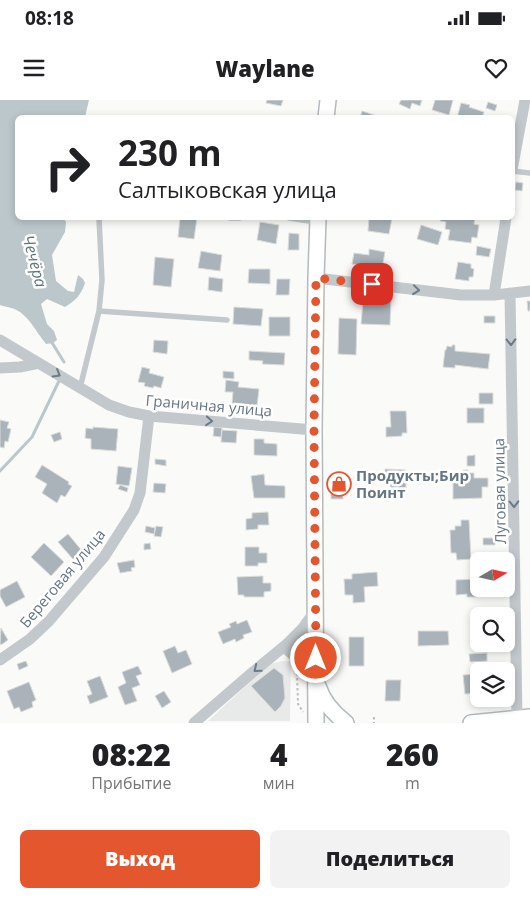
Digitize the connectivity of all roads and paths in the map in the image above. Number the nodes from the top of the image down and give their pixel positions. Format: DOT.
graph roads {
  1 [pos="328,100"];
  2 [pos="525,100"];
  3 [pos="326,115"];
  4 [pos="515,155"];
  5 [pos="515,171"];
  6 [pos="530,173"];
  7 [pos="99,220"];
  8 [pos="318,220"];
  9 [pos="506,220"];
  10 [pos="316,278"];
  11 [pos="530,290"];
  12 [pos="510,293"];
  13 [pos="494,295"];
  14 [pos="99,311"];
  15 [pos="227,320"];
  16 [pos="0,340"];
  17 [pos="39,363"];
  18 [pos="0,368"];
  19 [pos="80,388"];
  20 [pos="149,416"];
  21 [pos="314,430"];
  22 [pos="316,610"];
  23 [pos="284,647"];
  24 [pos="297,658"];
  25 [pos="0,660"];
  26 [pos="316,678"];
  27 [pos="374,717"];
  28 [pos="524,717"];
  29 [pos="311,720"];
  30 [pos="194,723"];
  31 [pos="346,723"];
  32 [pos="374,723"];
  33 [pos="471,723"];
  1 -- 3 [label="main road"];
  2 -- 4 [label="street"];
  5 -- 6 [label="lane"];
  7 -- 14 [label="lane"];
  8 -- 10 [label="main road"];
  9 -- 13 [label="street"];
  10 -- 13 [label="street, one-way"];
  10 -- 21 [label="main road"];
  11 -- 12 [label="street"];
  12 -- 13 [label="street"];
  12 -- 28 [label="street, Луговая улица, one-way"];
  14 -- 15 [label="lane"];
  14 -- 19 [label="lane"];
  16 -- 17 [label="street, Граничная улица"];
  17 -- 18 [label="street"];
  17 -- 19 [label="street, Граничная улица, one-way"];
  19 -- 20 [label="street, Граничная улица"];
  20 -- 21 [label="street, Граничная улица, one-way"];
  20 -- 25 [label="street, Береговая улица"];
  21 -- 22 [label="main road"];
  22 -- 23 [label="street"];
  22 -- 26 [label="main road"];
  23 -- 24 [label="street"];
  23 -- 30 [label="street, one-way"];
  24 -- 26 [label="street"];
  24 -- 29 [label="path"];
  26 -- 29 [label="main road"];
  26 -- 31 [label="main road"];
  27 -- 32 [label="path"];
  28 -- 33 [label="main road"];
}
